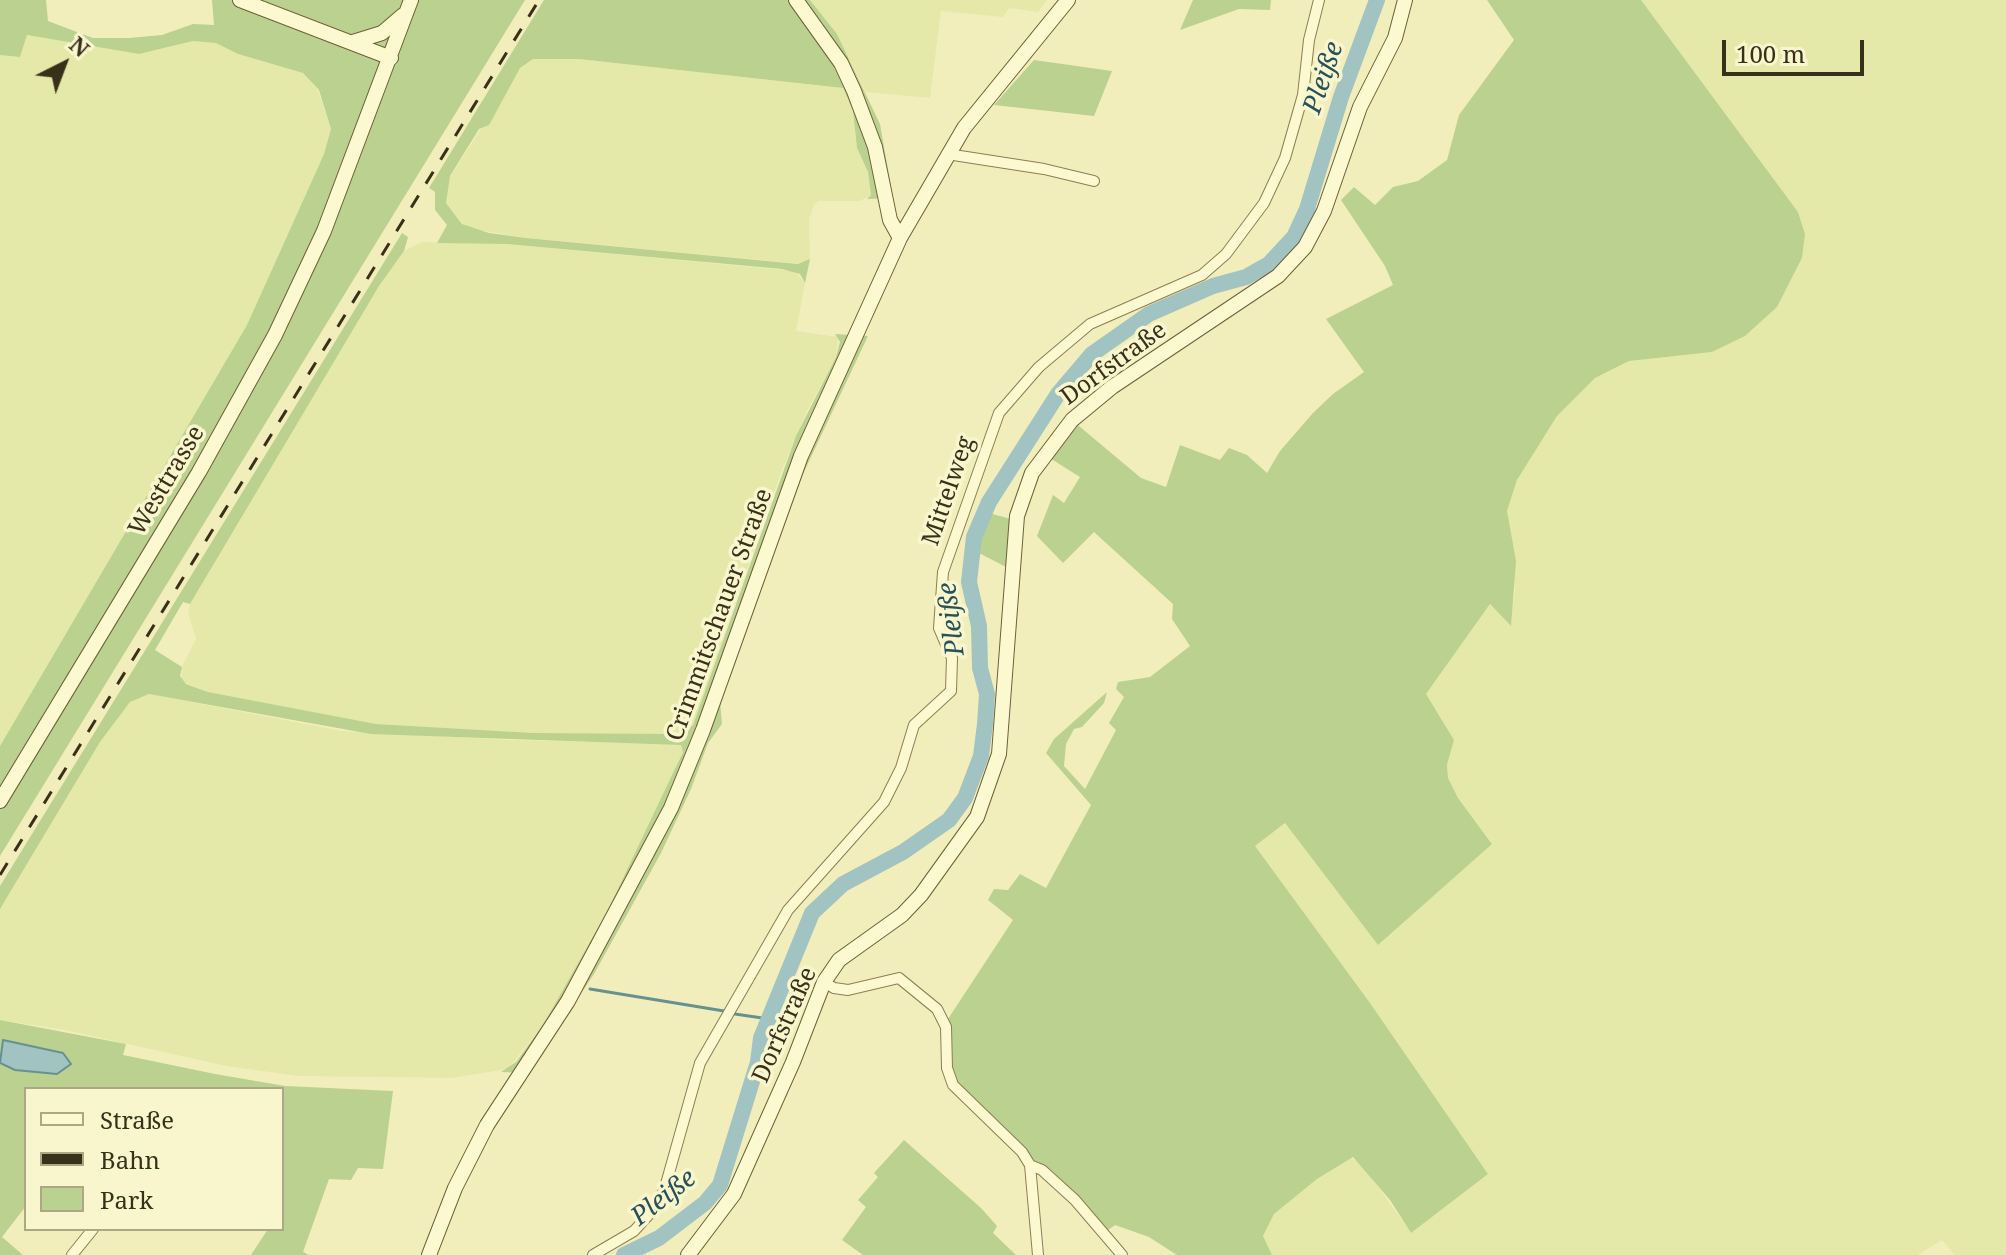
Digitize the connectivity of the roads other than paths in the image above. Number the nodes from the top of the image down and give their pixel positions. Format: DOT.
graph roads {
  1 [pos="240,0"];
  2 [pos="796,0"];
  3 [pos="1068,0"];
  4 [pos="1319,0"];
  5 [pos="1405,0"];
  6 [pos="408,6"];
  7 [pos="352,43"];
  8 [pos="391,58"];
  9 [pos="947,154"];
  10 [pos="1094,181"];
  11 [pos="900,238"];
  12 [pos="0,801"];
  13 [pos="824,982"];
  14 [pos="1030,1165"];
  15 [pos="91,1231"];
  16 [pos="72,1255"];
  17 [pos="429,1255"];
  18 [pos="593,1255"];
  19 [pos="688,1255"];
  20 [pos="1038,1255"];
  21 [pos="1122,1255"];
  1 -- 7 [label="street"];
  2 -- 11 [label="street"];
  3 -- 9 [label="street, Crimmitschauer Straße"];
  4 -- 18 [label="street, Mittelweg"];
  5 -- 13 [label="street, Dorfstraße"];
  6 -- 7 [label="street"];
  6 -- 8 [label="street, Westtrasse"];
  7 -- 8 [label="street"];
  8 -- 12 [label="street, Westtrasse"];
  9 -- 10 [label="street"];
  9 -- 11 [label="street, Crimmitschauer Straße"];
  11 -- 17 [label="street, Crimmitschauer Straße"];
  13 -- 14 [label="street"];
  13 -- 19 [label="street, Dorfstraße"];
  14 -- 20 [label="street"];
  14 -- 21 [label="street"];
  15 -- 16 [label="street"];
}
